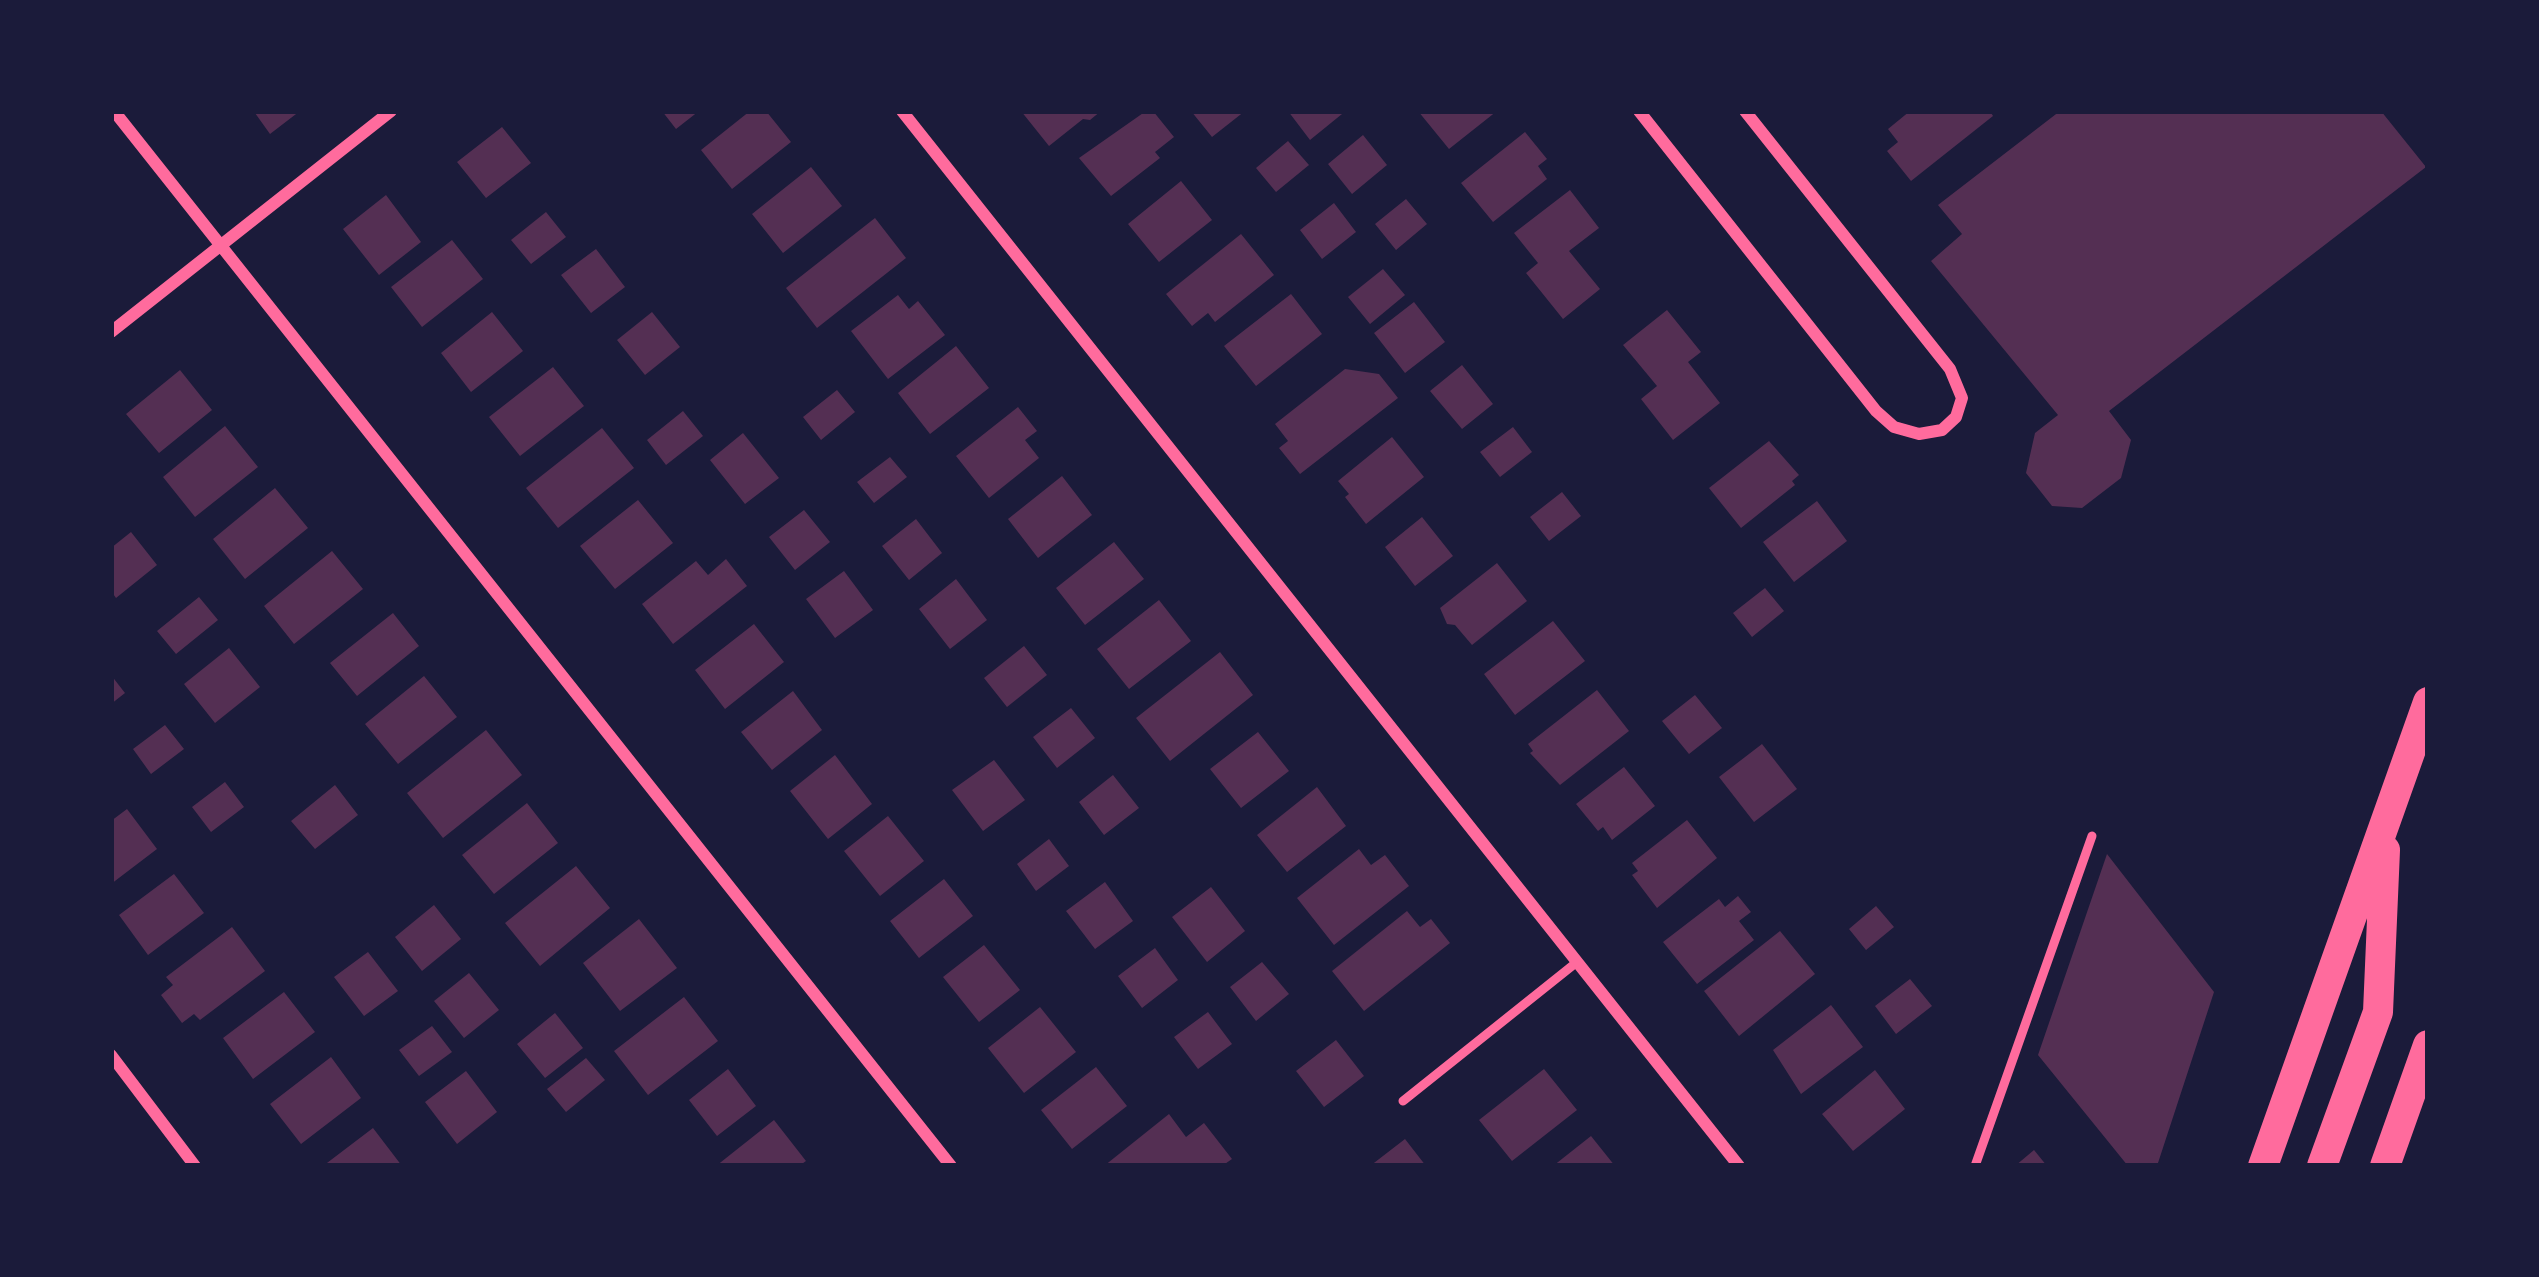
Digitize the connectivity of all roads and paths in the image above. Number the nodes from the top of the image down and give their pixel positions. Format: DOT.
graph roads {
  1 [pos="114,111"];
  2 [pos="391,111"];
  3 [pos="902,111"];
  4 [pos="1639,111"];
  5 [pos="1745,111"];
  6 [pos="221,246"];
  7 [pos="111,332"];
  8 [pos="2428,702"];
  9 [pos="2422,733"];
  10 [pos="2386,820"];
  11 [pos="2092,836"];
  12 [pos="1577,962"];
  13 [pos="2428,1046"];
  14 [pos="111,1055"];
  15 [pos="1403,1101"];
  16 [pos="195,1166"];
  17 [pos="950,1166"];
  18 [pos="1738,1166"];
  19 [pos="1975,1166"];
  20 [pos="2264,1166"];
  21 [pos="2322,1166"];
  22 [pos="2385,1166"];
  1 -- 6 [label="street"];
  2 -- 6 [label="street"];
  3 -- 12 [label="street"];
  4 -- 5 [label="street"];
  6 -- 7 [label="street"];
  6 -- 17 [label="street"];
  8 -- 9 [label="main road"];
  9 -- 10 [label="main road"];
  10 -- 20 [label="main road"];
  10 -- 21 [label="main road"];
  11 -- 19 [label="lane"];
  12 -- 15 [label="lane"];
  12 -- 18 [label="street"];
  13 -- 22 [label="main road"];
  14 -- 16 [label="street"];
}
